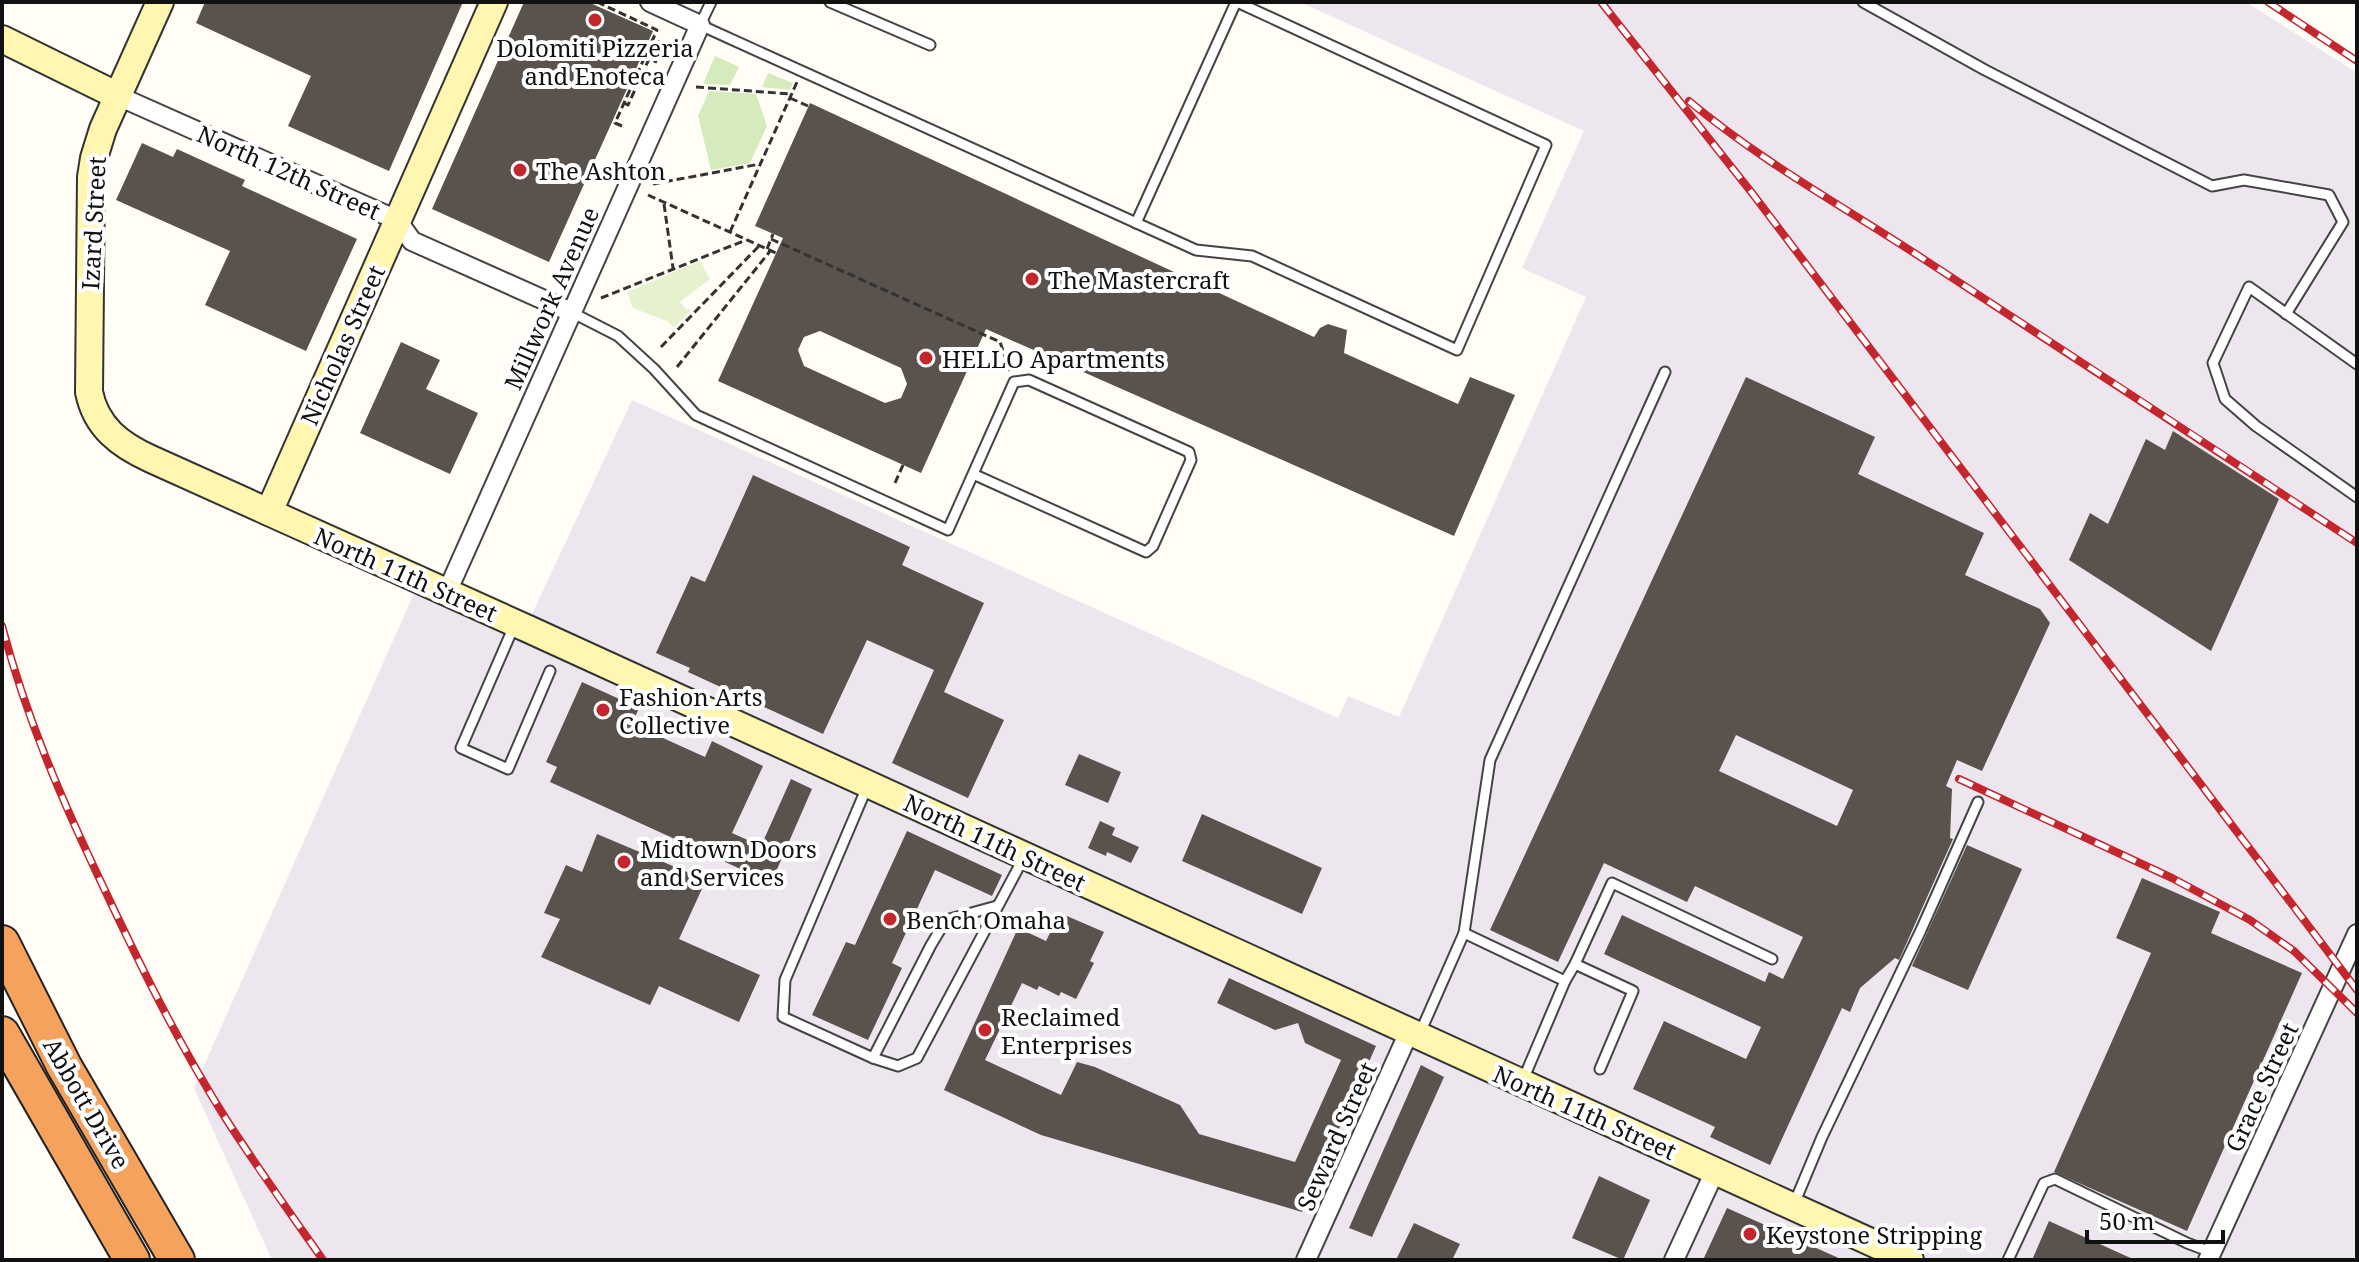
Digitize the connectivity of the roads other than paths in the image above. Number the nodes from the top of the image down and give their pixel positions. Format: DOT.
graph roads {
  1 [pos="160,2"];
  2 [pos="494,2"];
  3 [pos="650,2"];
  4 [pos="711,2"];
  5 [pos="830,2"];
  6 [pos="1236,2"];
  7 [pos="1863,2"];
  8 [pos="700,25"];
  9 [pos="2,39"];
  10 [pos="930,45"];
  11 [pos="118,96"];
  12 [pos="397,220"];
  13 [pos="1136,223"];
  14 [pos="571,312"];
  15 [pos="2286,314"];
  16 [pos="2357,364"];
  17 [pos="1665,372"];
  18 [pos="93,409"];
  19 [pos="973,474"];
  20 [pos="2357,497"];
  21 [pos="269,512"];
  22 [pos="447,592"];
  23 [pos="516,623"];
  24 [pos="550,671"];
  25 [pos="868,784"];
  26 [pos="1978,802"];
  27 [pos="1025,855"];
  28 [pos="997,906"];
  29 [pos="1464,933"];
  30 [pos="2,943"];
  31 [pos="2355,943"];
  32 [pos="1772,959"];
  33 [pos="1575,964"];
  34 [pos="1565,981"];
  35 [pos="2,1034"];
  36 [pos="1414,1034"];
  37 [pos="873,1058"];
  38 [pos="1600,1069"];
  39 [pos="1522,1083"];
  40 [pos="1715,1171"];
  41 [pos="1793,1207"];
  42 [pos="2210,1256"];
  43 [pos="132,1260"];
  44 [pos="177,1260"];
  45 [pos="1306,1260"];
  46 [pos="1674,1260"];
  47 [pos="1910,1260"];
  48 [pos="2008,1260"];
  1 -- 11 [label="street, Izard Street"];
  2 -- 12 [label="street, Nicholas Street"];
  3 -- 8 [label="street"];
  4 -- 8 [label="lane"];
  5 -- 10 [label="lane"];
  6 -- 13 [label="lane"];
  6 -- 13 [label="lane"];
  7 -- 15 [label="lane"];
  8 -- 13 [label="lane"];
  8 -- 14 [label="street, Millwork Avenue"];
  9 -- 11 [label="street, North 12th Street"];
  11 -- 12 [label="street, North 12th Street"];
  11 -- 18 [label="street, Izard Street"];
  12 -- 14 [label="street, North 12th Street"];
  12 -- 21 [label="street, Nicholas Street"];
  14 -- 19 [label="lane"];
  14 -- 22 [label="street, Millwork Avenue"];
  15 -- 16 [label="lane"];
  15 -- 20 [label="lane"];
  17 -- 29 [label="lane"];
  18 -- 21 [label="street, North 11th Street"];
  19 -- 19 [label="lane"];
  21 -- 22 [label="street, North 11th Street"];
  22 -- 23 [label="street, North 11th Street"];
  23 -- 24 [label="lane"];
  23 -- 25 [label="street, North 11th Street"];
  25 -- 27 [label="street, North 11th Street"];
  25 -- 37 [label="lane"];
  26 -- 41 [label="lane"];
  27 -- 28 [label="lane"];
  27 -- 36 [label="street, North 11th Street"];
  28 -- 37 [label="lane"];
  28 -- 37 [label="lane"];
  29 -- 34 [label="lane"];
  29 -- 36 [label="lane"];
  30 -- 44 [label="highway, Abbott Drive"];
  31 -- 42 [label="street, Grace Street"];
  32 -- 33 [label="lane"];
  33 -- 34 [label="lane"];
  33 -- 38 [label="lane"];
  34 -- 39 [label="lane"];
  35 -- 43 [label="highway, Abbott Drive"];
  36 -- 39 [label="street, North 11th Street"];
  36 -- 45 [label="street, Seward Street"];
  39 -- 40 [label="street, North 11th Street"];
  40 -- 41 [label="street, North 11th Street"];
  40 -- 46 [label="street"];
  41 -- 47 [label="street, North 11th Street"];
  42 -- 48 [label="lane"];
}
